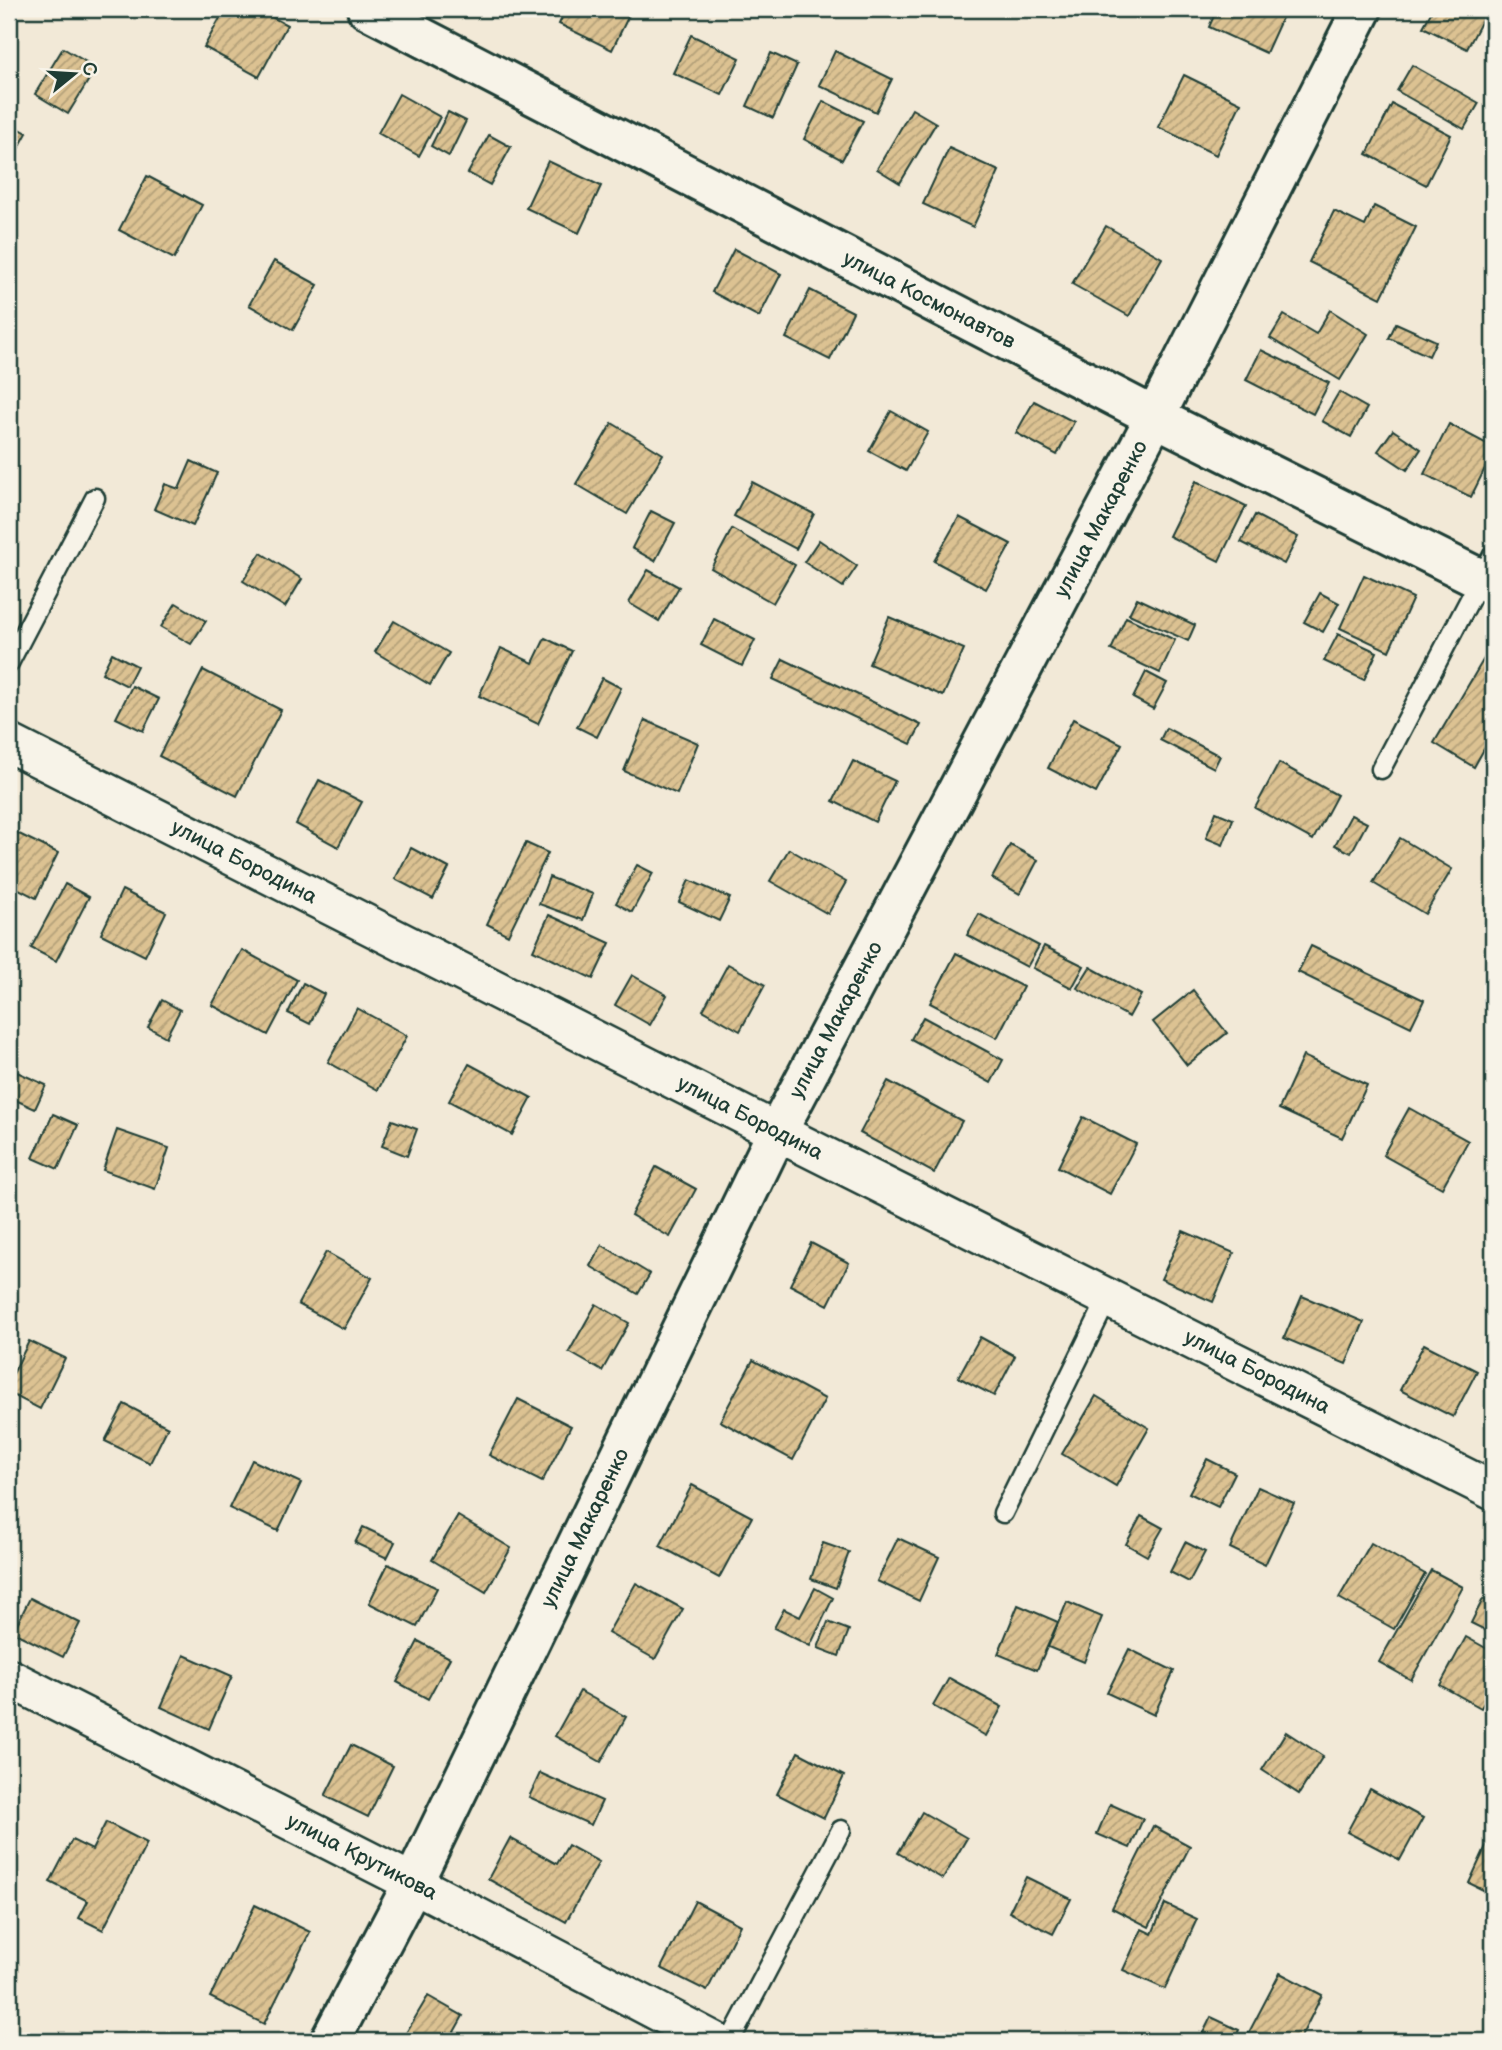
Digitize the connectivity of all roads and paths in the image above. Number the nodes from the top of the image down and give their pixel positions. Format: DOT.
graph roads {
  1 [pos="367,9"];
  2 [pos="1362,9"];
  3 [pos="1155,417"];
  4 [pos="95,498"];
  5 [pos="1489,573"];
  6 [pos="9,663"];
  7 [pos="9,743"];
  8 [pos="1381,769"];
  9 [pos="777,1132"];
  10 [pos="1108,1298"];
  11 [pos="1493,1491"];
  12 [pos="1003,1513"];
  13 [pos="9,1678"];
  14 [pos="841,1830"];
  15 [pos="413,1883"];
  16 [pos="330,2041"];
  17 [pos="713,2041"];
  18 [pos="730,2041"];
  1 -- 3 [label="street, улица Космонавтов"];
  2 -- 3 [label="street, улица Макаренко"];
  3 -- 5 [label="street, улица Космонавтов"];
  3 -- 9 [label="street, улица Макаренко"];
  4 -- 6 [label="lane"];
  5 -- 8 [label="lane"];
  7 -- 9 [label="street, улица Бородина"];
  9 -- 10 [label="street, улица Бородина"];
  9 -- 15 [label="street, улица Макаренко"];
  10 -- 11 [label="street, улица Бородина"];
  10 -- 12 [label="lane"];
  13 -- 15 [label="street, улица Крутикова"];
  14 -- 18 [label="lane"];
  15 -- 16 [label="street, улица Макаренко"];
  15 -- 17 [label="street, улица Крутикова"];
}
